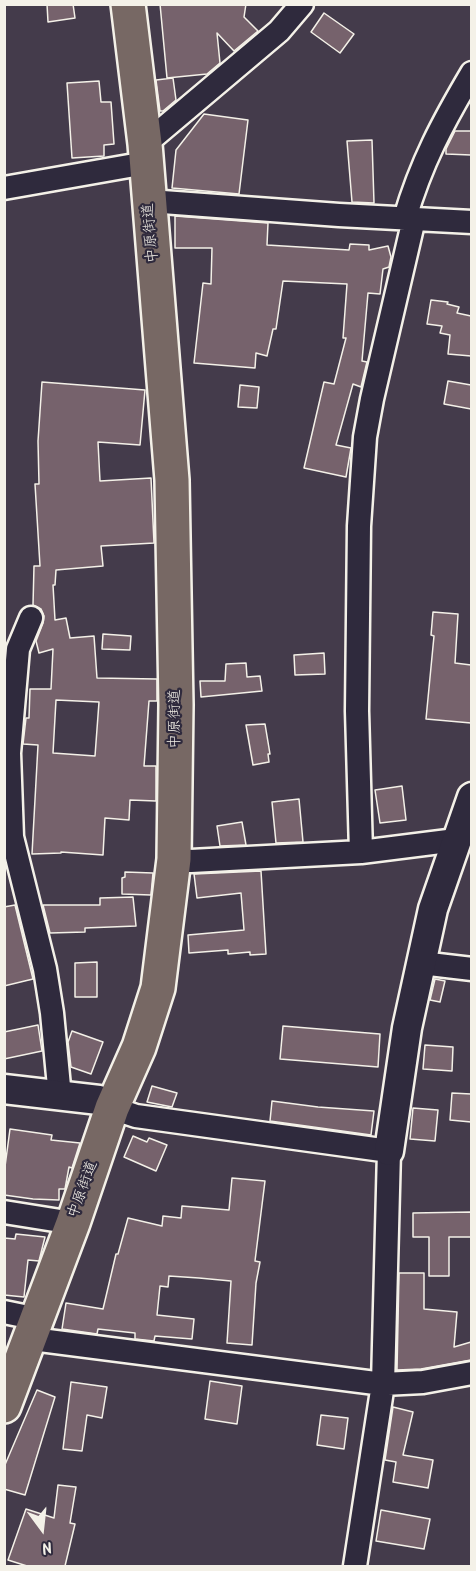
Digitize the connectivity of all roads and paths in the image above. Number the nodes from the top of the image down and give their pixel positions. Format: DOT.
graph roads {
  1 [pos="128,4"];
  2 [pos="302,4"];
  3 [pos="471,72"];
  4 [pos="463,104"];
  5 [pos="145,154"];
  6 [pos="4,188"];
  7 [pos="149,201"];
  8 [pos="409,219"];
  9 [pos="471,222"];
  10 [pos="31,618"];
  11 [pos="471,797"];
  12 [pos="462,836"];
  13 [pos="8,837"];
  14 [pos="361,852"];
  15 [pos="174,859"];
  16 [pos="421,963"];
  17 [pos="471,969"];
  18 [pos="4,1089"];
  19 [pos="60,1097"];
  20 [pos="112,1108"];
  21 [pos="389,1150"];
  22 [pos="4,1212"];
  23 [pos="73,1223"];
  24 [pos="4,1312"];
  25 [pos="34,1328"];
  26 [pos="471,1373"];
  27 [pos="383,1384"];
  28 [pos="4,1406"];
  29 [pos="355,1566"];
  1 -- 5 [label="main road, 中原街道"];
  2 -- 5 [label="street"];
  3 -- 4 [label="street"];
  4 -- 8 [label="street"];
  5 -- 6 [label="street"];
  5 -- 7 [label="main road, 中原街道"];
  7 -- 8 [label="street"];
  7 -- 15 [label="main road, 中原街道"];
  8 -- 9 [label="street"];
  8 -- 14 [label="street"];
  10 -- 13 [label="street"];
  11 -- 12 [label="street"];
  12 -- 14 [label="street"];
  12 -- 16 [label="street"];
  13 -- 19 [label="street"];
  14 -- 15 [label="street"];
  15 -- 20 [label="main road, 中原街道"];
  16 -- 17 [label="street"];
  16 -- 21 [label="street"];
  18 -- 19 [label="street"];
  19 -- 20 [label="street"];
  20 -- 21 [label="street"];
  20 -- 23 [label="main road, 中原街道"];
  21 -- 27 [label="street"];
  22 -- 23 [label="street"];
  23 -- 25 [label="main road, 中原街道"];
  24 -- 25 [label="street"];
  25 -- 27 [label="street"];
  25 -- 28 [label="main road, 中原街道"];
  26 -- 27 [label="street"];
  27 -- 29 [label="street"];
}
